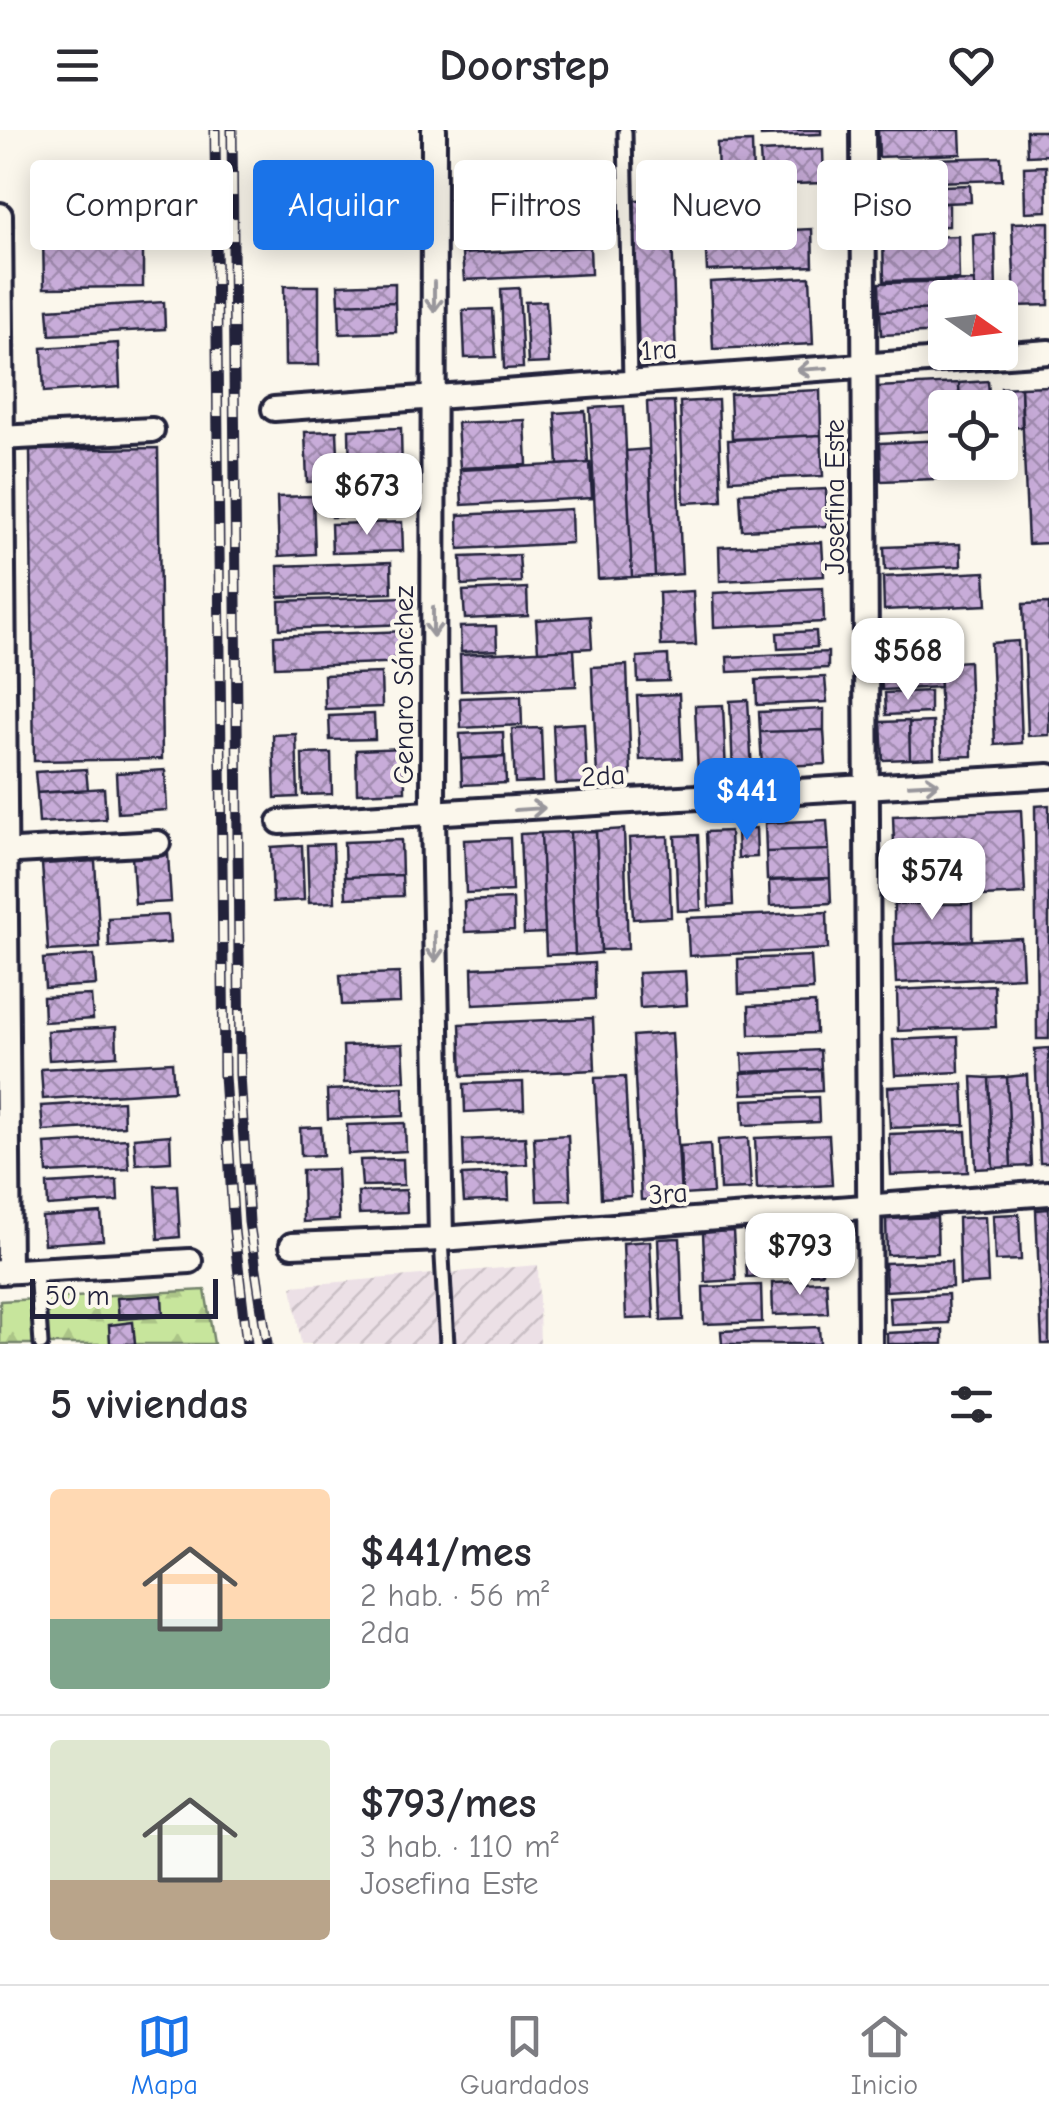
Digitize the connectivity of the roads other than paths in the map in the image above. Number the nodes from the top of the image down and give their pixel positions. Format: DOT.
graph roads {
  1 [pos="434,130"];
  2 [pos="863,130"];
  3 [pos="624,132"];
  4 [pos="0,216"];
  5 [pos="1049,352"];
  6 [pos="864,365"];
  7 [pos="630,382"];
  8 [pos="434,395"];
  9 [pos="274,409"];
  10 [pos="152,430"];
  11 [pos="1,438"];
  12 [pos="1049,776"];
  13 [pos="865,787"];
  14 [pos="432,816"];
  15 [pos="280,822"];
  16 [pos="158,843"];
  17 [pos="3,852"];
  18 [pos="1049,1193"];
  19 [pos="872,1208"];
  20 [pos="441,1239"];
  21 [pos="292,1245"];
  22 [pos="190,1261"];
  23 [pos="36,1269"];
  24 [pos="4,1271"];
  25 [pos="41,1344"];
  26 [pos="447,1344"];
  27 [pos="870,1344"];
  1 -- 8 [label="street, Genaro Sánchez, one-way"];
  2 -- 6 [label="street, Josefina Este"];
  3 -- 7 [label="lane"];
  4 -- 11 [label="street"];
  5 -- 6 [label="street, 1ra"];
  6 -- 7 [label="street, 1ra, one-way"];
  6 -- 13 [label="street, Josefina Este"];
  7 -- 8 [label="street, 1ra"];
  8 -- 9 [label="street, 1ra"];
  8 -- 14 [label="street, Genaro Sánchez, one-way"];
  10 -- 11 [label="street"];
  11 -- 17 [label="street"];
  13 -- 12 [label="street, 2da, one-way"];
  14 -- 13 [label="street, 2da, one-way"];
  13 -- 19 [label="street, Josefina Este"];
  14 -- 15 [label="street, 2da"];
  14 -- 20 [label="street, Genaro Sánchez, one-way"];
  16 -- 17 [label="street"];
  17 -- 24 [label="street"];
  18 -- 19 [label="street, 3ra"];
  19 -- 20 [label="street, 3ra"];
  19 -- 27 [label="street, Josefina Este"];
  20 -- 21 [label="street, 3ra"];
  20 -- 26 [label="lane"];
  22 -- 23 [label="street"];
  23 -- 24 [label="street"];
  23 -- 25 [label="lane"];
}
